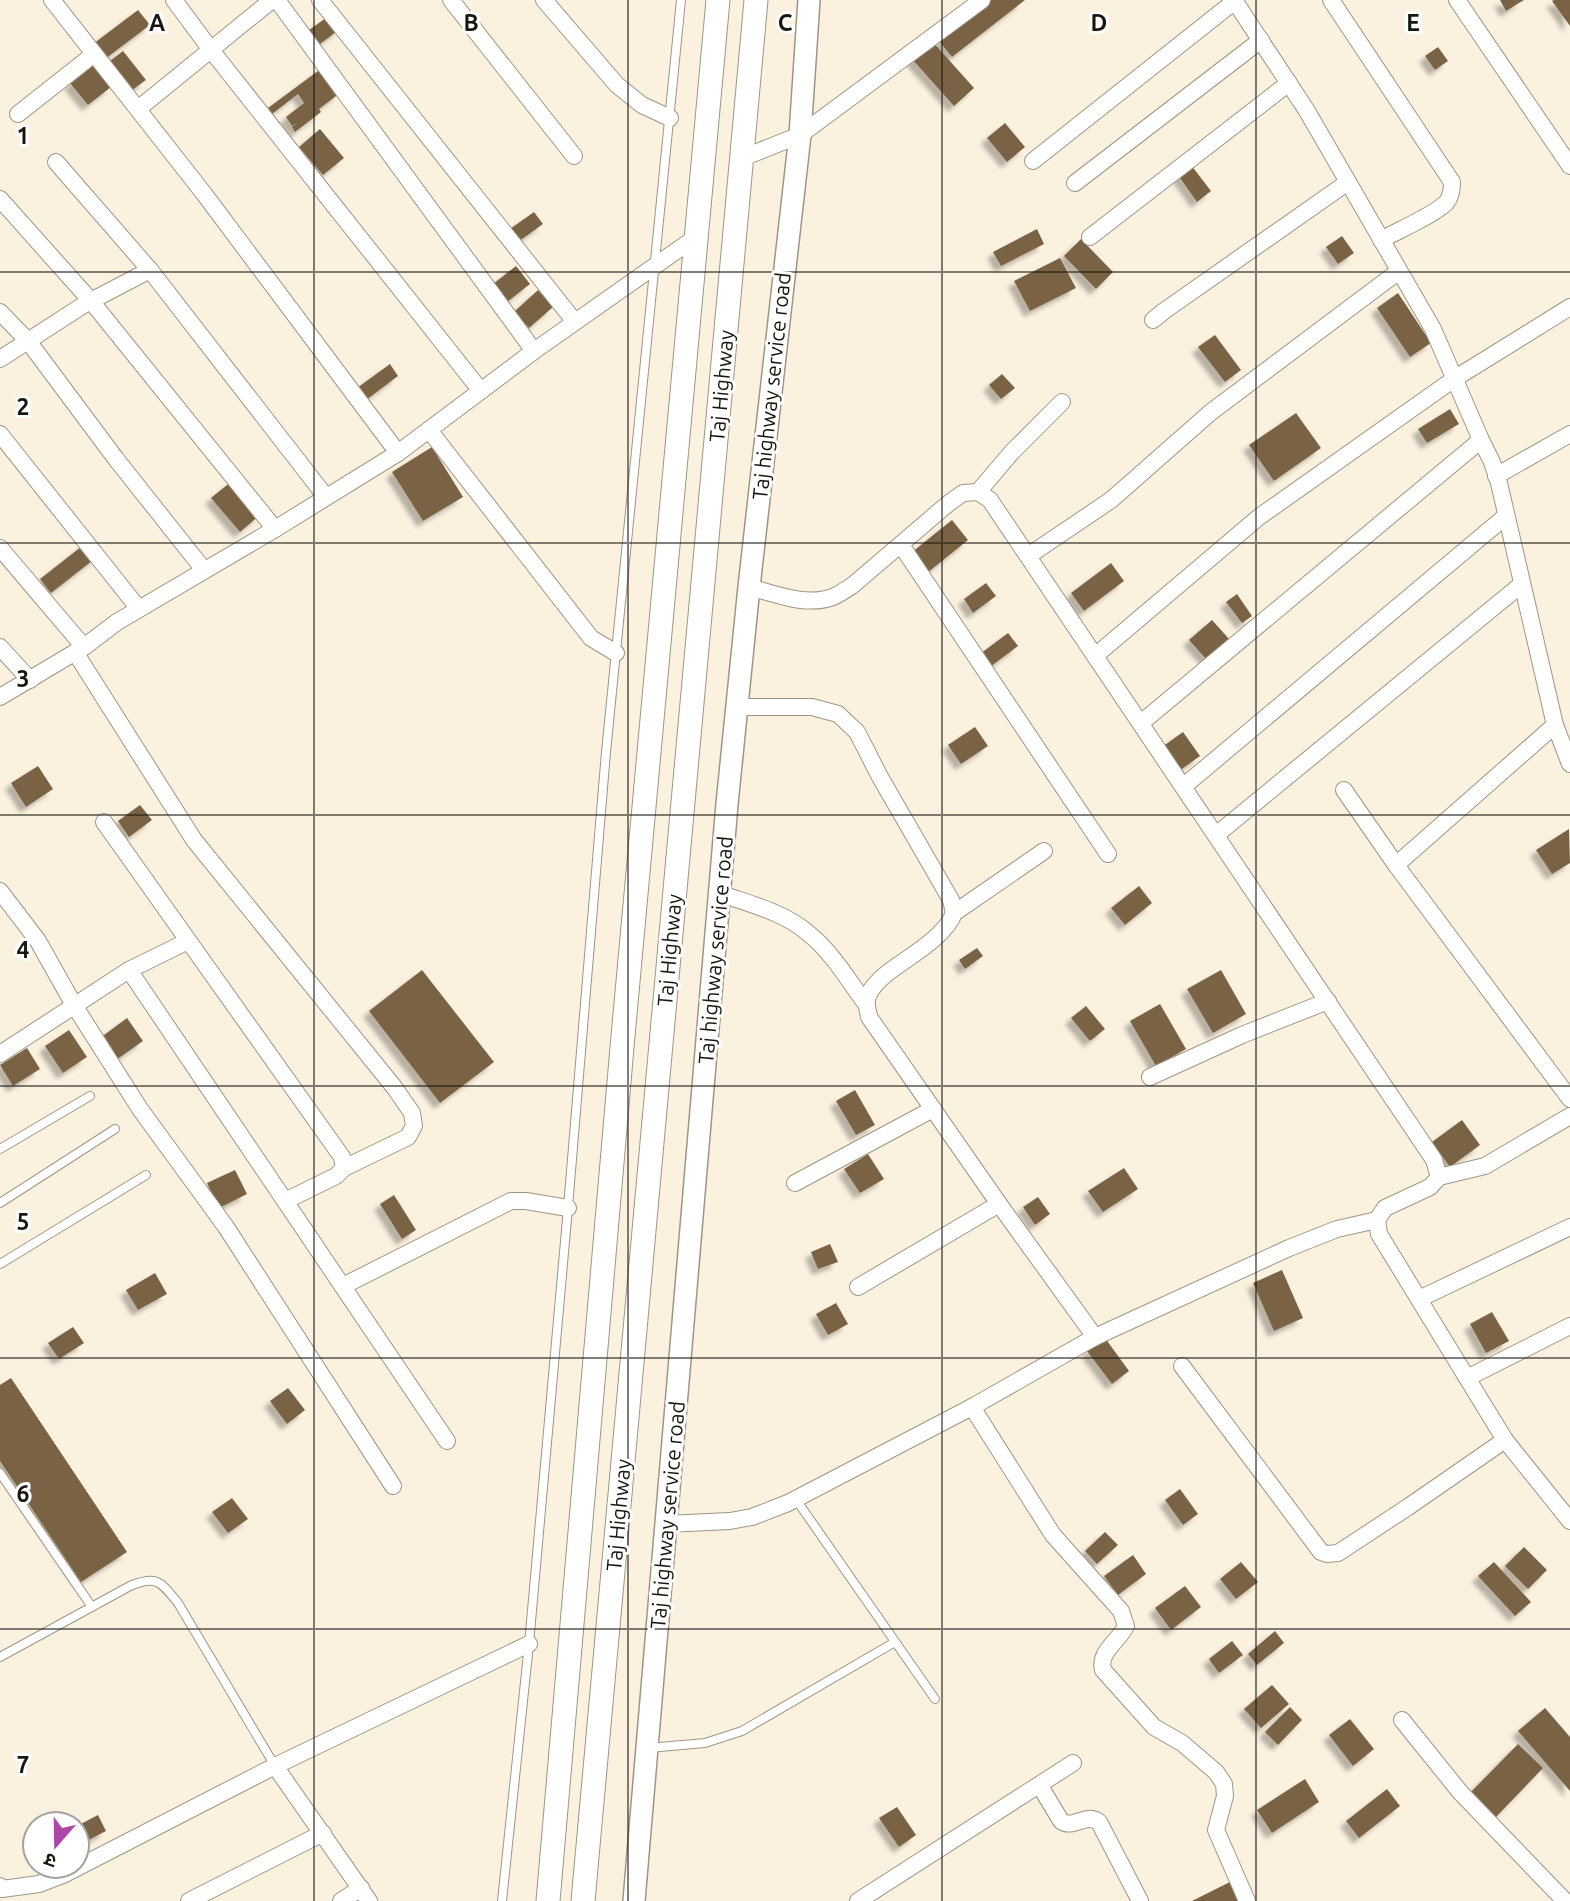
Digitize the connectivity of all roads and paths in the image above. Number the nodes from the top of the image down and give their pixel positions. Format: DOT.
graph roads {
  1 [pos="52,0"];
  2 [pos="174,0"];
  3 [pos="275,0"];
  4 [pos="320,0"];
  5 [pos="451,0"];
  6 [pos="544,0"];
  7 [pos="681,0"];
  8 [pos="718,0"];
  9 [pos="756,0"];
  10 [pos="808,0"];
  11 [pos="982,0"];
  12 [pos="1235,0"];
  13 [pos="1331,0"];
  14 [pos="1457,0"];
  15 [pos="1261,40"];
  16 [pos="211,50"];
  17 [pos="94,54"];
  18 [pos="1289,83"];
  19 [pos="138,109"];
  20 [pos="18,114"];
  21 [pos="670,118"];
  22 [pos="800,135"];
  23 [pos="574,156"];
  24 [pos="742,158"];
  25 [pos="1033,161"];
  26 [pos="56,162"];
  27 [pos="1570,166"];
  28 [pos="1348,182"];
  29 [pos="1075,183"];
  30 [pos="0,199"];
  31 [pos="696,237"];
  32 [pos="1090,237"];
  33 [pos="1381,240"];
  34 [pos="655,265"];
  35 [pos="150,270"];
  36 [pos="1399,271"];
  37 [pos="91,301"];
  38 [pos="1570,307"];
  39 [pos="0,312"];
  40 [pos="1153,320"];
  41 [pos="575,322"];
  42 [pos="28,341"];
  43 [pos="534,351"];
  44 [pos="0,359"];
  45 [pos="1454,379"];
  46 [pos="481,391"];
  47 [pos="1062,402"];
  48 [pos="429,430"];
  49 [pos="0,434"];
  50 [pos="1570,434"];
  51 [pos="1480,440"];
  52 [pos="398,453"];
  53 [pos="1496,475"];
  54 [pos="978,492"];
  55 [pos="327,497"];
  56 [pos="1506,516"];
  57 [pos="275,528"];
  58 [pos="901,545"];
  59 [pos="0,548"];
  60 [pos="1028,556"];
  61 [pos="204,570"];
  62 [pos="1522,584"];
  63 [pos="748,587"];
  64 [pos="139,609"];
  65 [pos="0,647"];
  66 [pos="79,650"];
  67 [pos="616,653"];
  68 [pos="1095,656"];
  69 [pos="30,680"];
  70 [pos="0,697"];
  71 [pos="737,707"];
  72 [pos="1141,723"];
  73 [pos="1555,724"];
  74 [pos="1570,764"];
  75 [pos="1184,786"];
  76 [pos="1344,790"];
  77 [pos="104,822"];
  78 [pos="1216,835"];
  79 [pos="1044,851"];
  80 [pos="1108,854"];
  81 [pos="1396,865"];
  82 [pos="0,891"];
  83 [pos="719,893"];
  84 [pos="954,913"];
  85 [pos="188,941"];
  86 [pos="130,970"];
  87 [pos="1328,1001"];
  88 [pos="866,1004"];
  89 [pos="75,1005"];
  90 [pos="0,1054"];
  91 [pos="1150,1077"];
  92 [pos="90,1096"];
  93 [pos="1570,1099"];
  94 [pos="933,1110"];
  95 [pos="1570,1116"];
  96 [pos="115,1129"];
  97 [pos="0,1149"];
  98 [pos="344,1168"];
  99 [pos="146,1175"];
  100 [pos="1439,1177"];
  101 [pos="795,1183"];
  102 [pos="285,1201"];
  103 [pos="0,1203"];
  104 [pos="999,1204"];
  105 [pos="568,1208"];
  106 [pos="1377,1220"];
  107 [pos="1570,1227"];
  108 [pos="0,1264"];
  109 [pos="343,1286"];
  110 [pos="858,1287"];
  111 [pos="1419,1299"];
  112 [pos="1570,1326"];
  113 [pos="1095,1337"];
  114 [pos="1182,1366"];
  115 [pos="1467,1378"];
  116 [pos="972,1407"];
  117 [pos="1505,1440"];
  118 [pos="447,1441"];
  119 [pos="0,1473"];
  120 [pos="393,1486"];
  121 [pos="1570,1493"];
  122 [pos="795,1498"];
  123 [pos="1556,1504"];
  124 [pos="1570,1521"];
  125 [pos="666,1524"];
  126 [pos="92,1607"];
  127 [pos="895,1642"];
  128 [pos="529,1644"];
  129 [pos="0,1657"];
  130 [pos="935,1699"];
  131 [pos="1402,1720"];
  132 [pos="647,1748"];
  133 [pos="1073,1763"];
  134 [pos="275,1766"];
  135 [pos="1040,1786"];
  136 [pos="323,1833"];
  137 [pos="1,1888"];
  138 [pos="365,1895"];
  139 [pos="189,1901"];
  140 [pos="341,1901"];
  141 [pos="502,1901"];
  142 [pos="548,1901"];
  143 [pos="583,1901"];
  144 [pos="634,1901"];
  145 [pos="858,1901"];
  146 [pos="1140,1901"];
  147 [pos="1247,1901"];
  148 [pos="1568,1901"];
  1 -- 17 [label="street"];
  2 -- 16 [label="street"];
  3 -- 16 [label="street"];
  3 -- 43 [label="street"];
  4 -- 41 [label="street"];
  5 -- 23 [label="street"];
  6 -- 21 [label="street"];
  7 -- 21 [label="lane"];
  8 -- 31 [label="main road"];
  9 -- 24 [label="main road, Taj Highway"];
  10 -- 22 [label="street, Taj highway service road"];
  11 -- 22 [label="street"];
  12 -- 15 [label="street"];
  12 -- 25 [label="street"];
  13 -- 33 [label="street"];
  14 -- 27 [label="street"];
  15 -- 18 [label="street"];
  15 -- 29 [label="street"];
  16 -- 19 [label="street"];
  16 -- 46 [label="street"];
  17 -- 19 [label="street"];
  17 -- 20 [label="street"];
  18 -- 28 [label="street"];
  18 -- 32 [label="street"];
  19 -- 52 [label="street"];
  21 -- 34 [label="lane"];
  22 -- 24 [label="street"];
  22 -- 63 [label="street, Taj highway service road"];
  24 -- 143 [label="main road, Taj Highway"];
  26 -- 35 [label="street"];
  28 -- 33 [label="street"];
  28 -- 40 [label="street"];
  30 -- 37 [label="street"];
  31 -- 34 [label="street"];
  31 -- 142 [label="main road"];
  33 -- 36 [label="street"];
  34 -- 41 [label="street"];
  34 -- 67 [label="lane"];
  35 -- 37 [label="street"];
  35 -- 55 [label="street"];
  36 -- 45 [label="street"];
  36 -- 60 [label="street"];
  37 -- 42 [label="street"];
  37 -- 57 [label="street"];
  38 -- 45 [label="street"];
  39 -- 42 [label="street"];
  41 -- 43 [label="street"];
  42 -- 44 [label="street"];
  42 -- 61 [label="street"];
  43 -- 46 [label="street"];
  45 -- 51 [label="street"];
  45 -- 68 [label="street"];
  46 -- 48 [label="street"];
  47 -- 54 [label="street"];
  48 -- 52 [label="street"];
  48 -- 67 [label="street"];
  49 -- 64 [label="street"];
  50 -- 53 [label="street"];
  51 -- 53 [label="street"];
  51 -- 72 [label="street"];
  52 -- 55 [label="street"];
  53 -- 56 [label="street"];
  54 -- 58 [label="street"];
  54 -- 60 [label="street"];
  55 -- 57 [label="street"];
  56 -- 62 [label="street"];
  56 -- 75 [label="street"];
  57 -- 61 [label="street"];
  58 -- 63 [label="street"];
  58 -- 80 [label="street"];
  59 -- 66 [label="street"];
  60 -- 68 [label="street"];
  61 -- 64 [label="street"];
  62 -- 73 [label="street"];
  62 -- 78 [label="street"];
  63 -- 71 [label="street, Taj highway service road"];
  64 -- 66 [label="street"];
  65 -- 69 [label="street"];
  66 -- 69 [label="street"];
  66 -- 98 [label="street"];
  67 -- 105 [label="lane"];
  68 -- 72 [label="street"];
  69 -- 70 [label="street"];
  71 -- 83 [label="street, Taj highway service road"];
  71 -- 84 [label="street"];
  72 -- 75 [label="street"];
  73 -- 74 [label="street"];
  73 -- 81 [label="street"];
  75 -- 78 [label="street"];
  76 -- 81 [label="street"];
  77 -- 85 [label="street"];
  78 -- 87 [label="street"];
  79 -- 84 [label="street"];
  81 -- 93 [label="street"];
  82 -- 89 [label="street"];
  83 -- 88 [label="street"];
  83 -- 125 [label="street, Taj highway service road"];
  84 -- 88 [label="street"];
  85 -- 86 [label="street"];
  85 -- 98 [label="street"];
  86 -- 89 [label="street"];
  86 -- 102 [label="street"];
  87 -- 91 [label="street"];
  87 -- 100 [label="street"];
  88 -- 94 [label="street"];
  89 -- 90 [label="street"];
  89 -- 120 [label="street"];
  92 -- 97 [label="lane"];
  94 -- 101 [label="street"];
  94 -- 104 [label="street"];
  95 -- 100 [label="street"];
  96 -- 103 [label="lane"];
  98 -- 102 [label="street"];
  99 -- 108 [label="lane"];
  100 -- 106 [label="street"];
  102 -- 109 [label="street"];
  104 -- 110 [label="street"];
  104 -- 113 [label="street"];
  105 -- 109 [label="street"];
  105 -- 128 [label="lane"];
  106 -- 111 [label="street"];
  106 -- 113 [label="street"];
  107 -- 111 [label="street"];
  109 -- 118 [label="street"];
  111 -- 115 [label="street"];
  112 -- 115 [label="street"];
  113 -- 116 [label="street"];
  114 -- 117 [label="street"];
  115 -- 117 [label="street"];
  116 -- 122 [label="street"];
  116 -- 147 [label="street"];
  117 -- 123 [label="street"];
  119 -- 126 [label="lane"];
  121 -- 123 [label="street"];
  122 -- 125 [label="street"];
  122 -- 127 [label="lane"];
  123 -- 124 [label="street"];
  125 -- 132 [label="street, Taj highway service road"];
  126 -- 129 [label="lane"];
  126 -- 134 [label="lane"];
  127 -- 130 [label="lane"];
  127 -- 132 [label="lane"];
  128 -- 134 [label="street"];
  128 -- 141 [label="lane"];
  131 -- 148 [label="street"];
  132 -- 144 [label="street, Taj highway service road"];
  133 -- 135 [label="street"];
  134 -- 136 [label="street"];
  134 -- 137 [label="street"];
  135 -- 145 [label="street"];
  135 -- 146 [label="street"];
  136 -- 138 [label="street"];
  136 -- 139 [label="street"];
  138 -- 140 [label="street"];
}
